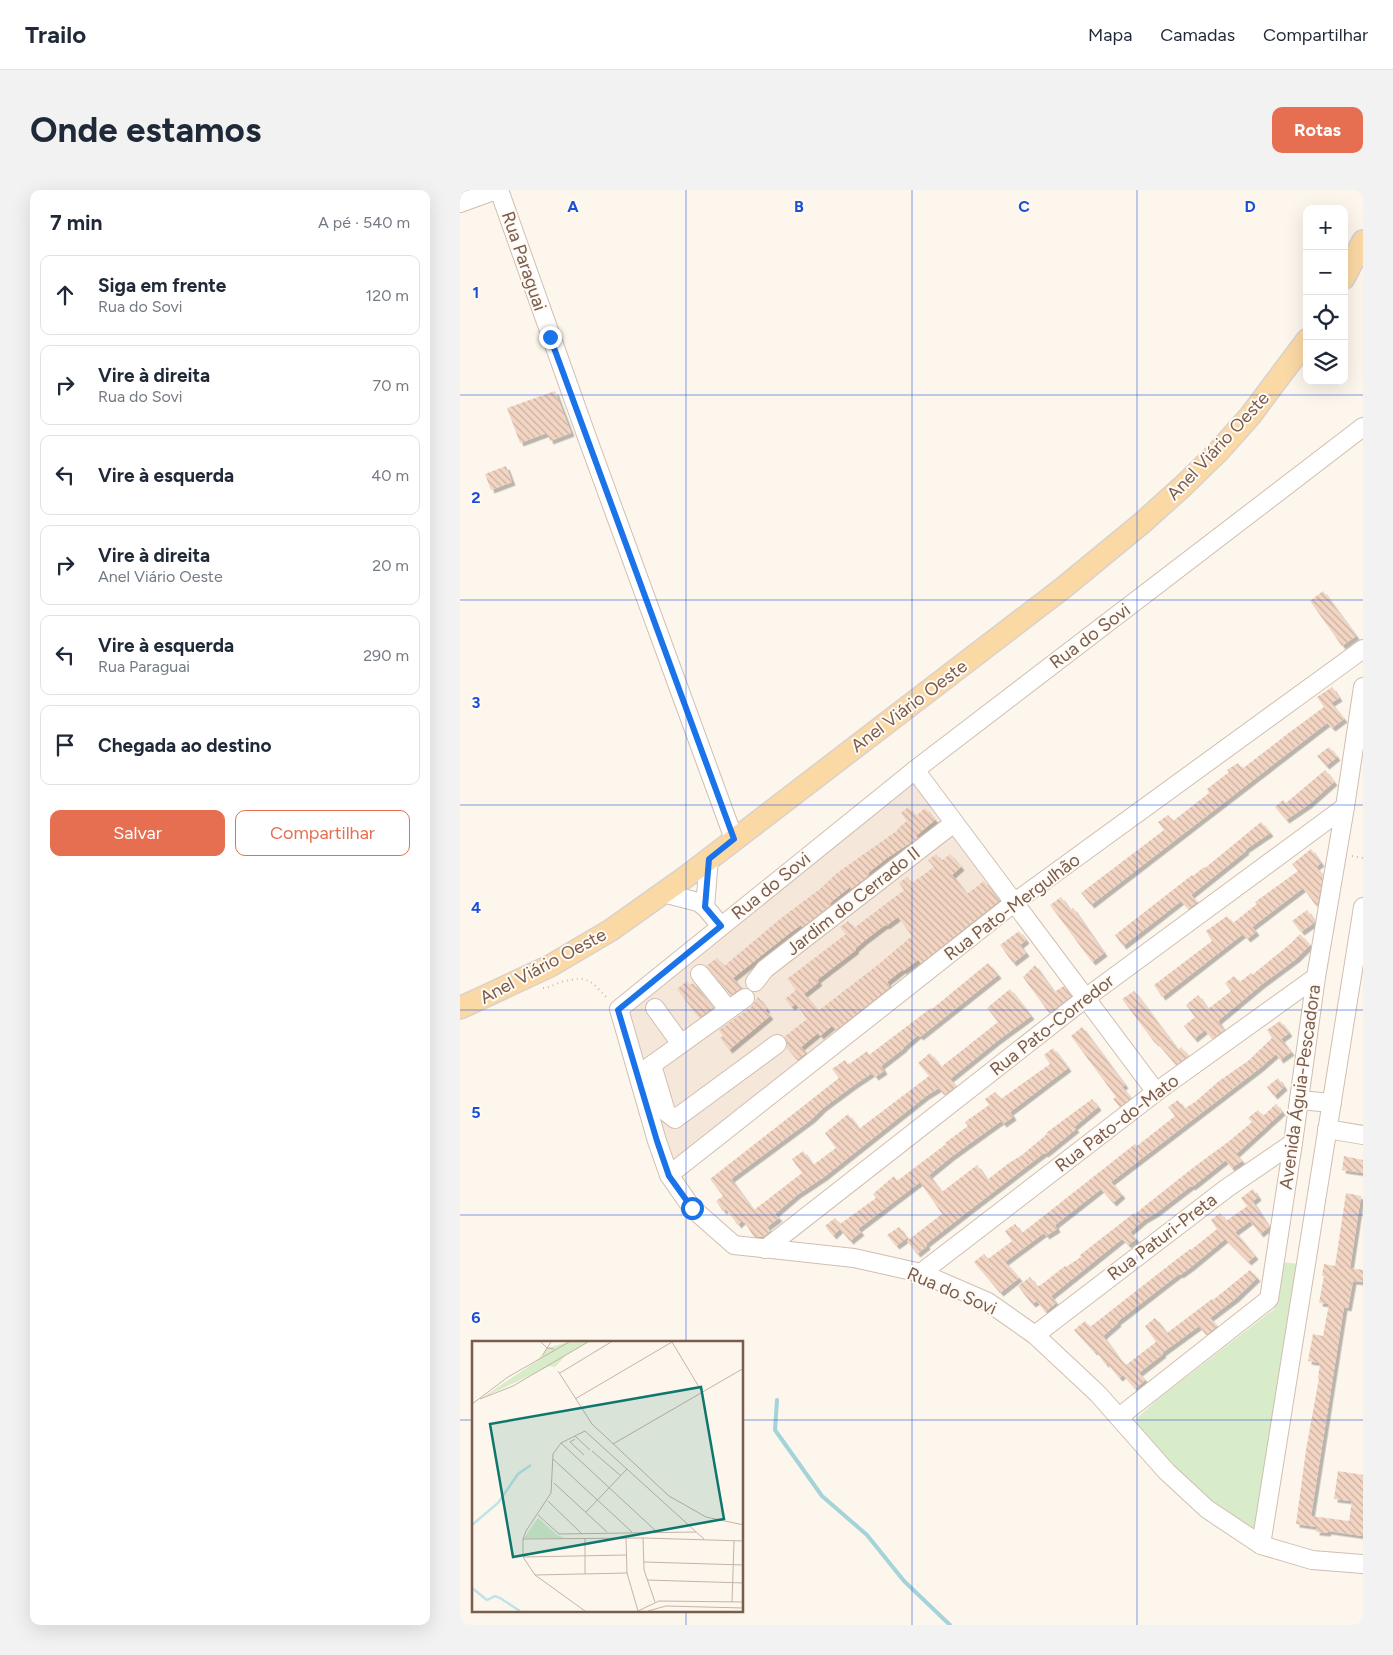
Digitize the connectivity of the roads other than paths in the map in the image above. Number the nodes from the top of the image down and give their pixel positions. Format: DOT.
graph roads {
  1 [pos="497,190"];
  2 [pos="460,203"];
  3 [pos="1363,241"];
  4 [pos="1348,270"];
  5 [pos="1303,345"];
  6 [pos="1363,427"];
  7 [pos="1356,439"];
  8 [pos="1363,649"];
  9 [pos="1363,692"];
  10 [pos="915,770"];
  11 [pos="1345,807"];
  12 [pos="954,823"];
  13 [pos="734,839"];
  14 [pos="709,859"];
  15 [pos="663,893"];
  16 [pos="1016,902"];
  17 [pos="705,907"];
  18 [pos="1363,907"];
  19 [pos="721,926"];
  20 [pos="700,974"];
  21 [pos="1316,977"];
  22 [pos="756,982"];
  23 [pos="1087,997"];
  24 [pos="745,998"];
  25 [pos="460,1008"];
  26 [pos="655,1008"];
  27 [pos="728,1010"];
  28 [pos="681,1044"];
  29 [pos="777,1044"];
  30 [pos="652,1065"];
  31 [pos="637,1075"];
  32 [pos="1156,1092"];
  33 [pos="1299,1100"];
  34 [pos="1332,1103"];
  35 [pos="1328,1129"];
  36 [pos="1363,1134"];
  37 [pos="1293,1143"];
  38 [pos="669,1176"];
  39 [pos="766,1250"];
  40 [pos="921,1273"];
  41 [pos="1035,1335"];
  42 [pos="1119,1417"];
  43 [pos="1261,1545"];
  44 [pos="1363,1564"];
  1 -- 2 [label="street"];
  1 -- 13 [label="street, Rua Paraguai"];
  3 -- 4 [label="main road"];
  5 -- 13 [label="main road, Anel Viário Oeste"];
  6 -- 7 [label="street, Rua do Sovi"];
  7 -- 10 [label="street, Rua do Sovi"];
  8 -- 16 [label="street, Rua Pato-Mergulhão"];
  9 -- 11 [label="street, Avenida Águia-Pescadora"];
  10 -- 12 [label="street"];
  10 -- 19 [label="street, Rua do Sovi"];
  11 -- 21 [label="street, Avenida Águia-Pescadora"];
  11 -- 23 [label="street, Rua Pato-Corredor"];
  12 -- 16 [label="street"];
  12 -- 22 [label="street, Jardim do Cerrado II"];
  13 -- 14 [label="main road, Anel Viário Oeste"];
  14 -- 15 [label="main road, Anel Viário Oeste"];
  14 -- 17 [label="street"];
  15 -- 17 [label="street"];
  15 -- 25 [label="main road, Anel Viário Oeste"];
  16 -- 23 [label="street"];
  16 -- 38 [label="street, Rua Pato-Mergulhão"];
  17 -- 19 [label="street"];
  18 -- 34 [label="street, Avenida Águia-Pescadora"];
  19 -- 31 [label="street, Rua do Sovi"];
  20 -- 27 [label="street"];
  21 -- 32 [label="street, Rua Pato-do-Mato"];
  21 -- 33 [label="street, Avenida Águia-Pescadora"];
  23 -- 32 [label="street"];
  23 -- 39 [label="street, Rua Pato-Corredor"];
  24 -- 27 [label="street"];
  26 -- 28 [label="street"];
  27 -- 28 [label="street"];
  28 -- 30 [label="street"];
  29 -- 30 [label="street"];
  30 -- 31 [label="street"];
  31 -- 38 [label="street, Rua do Sovi"];
  32 -- 40 [label="street, Rua Pato-do-Mato"];
  33 -- 34 [label="street"];
  33 -- 37 [label="street, Avenida Águia-Pescadora"];
  34 -- 35 [label="street, Avenida Águia-Pescadora"];
  35 -- 36 [label="street"];
  35 -- 43 [label="street, Avenida Águia-Pescadora"];
  37 -- 41 [label="street, Rua Paturi-Preta"];
  37 -- 42 [label="street, Avenida Águia-Pescadora"];
  38 -- 39 [label="street, Rua do Sovi"];
  39 -- 40 [label="street, Rua do Sovi"];
  40 -- 41 [label="street, Rua do Sovi"];
  41 -- 42 [label="street, Rua do Sovi"];
  42 -- 43 [label="street, Rua do Sovi"];
  43 -- 44 [label="street, Rua do Sovi"];
}
